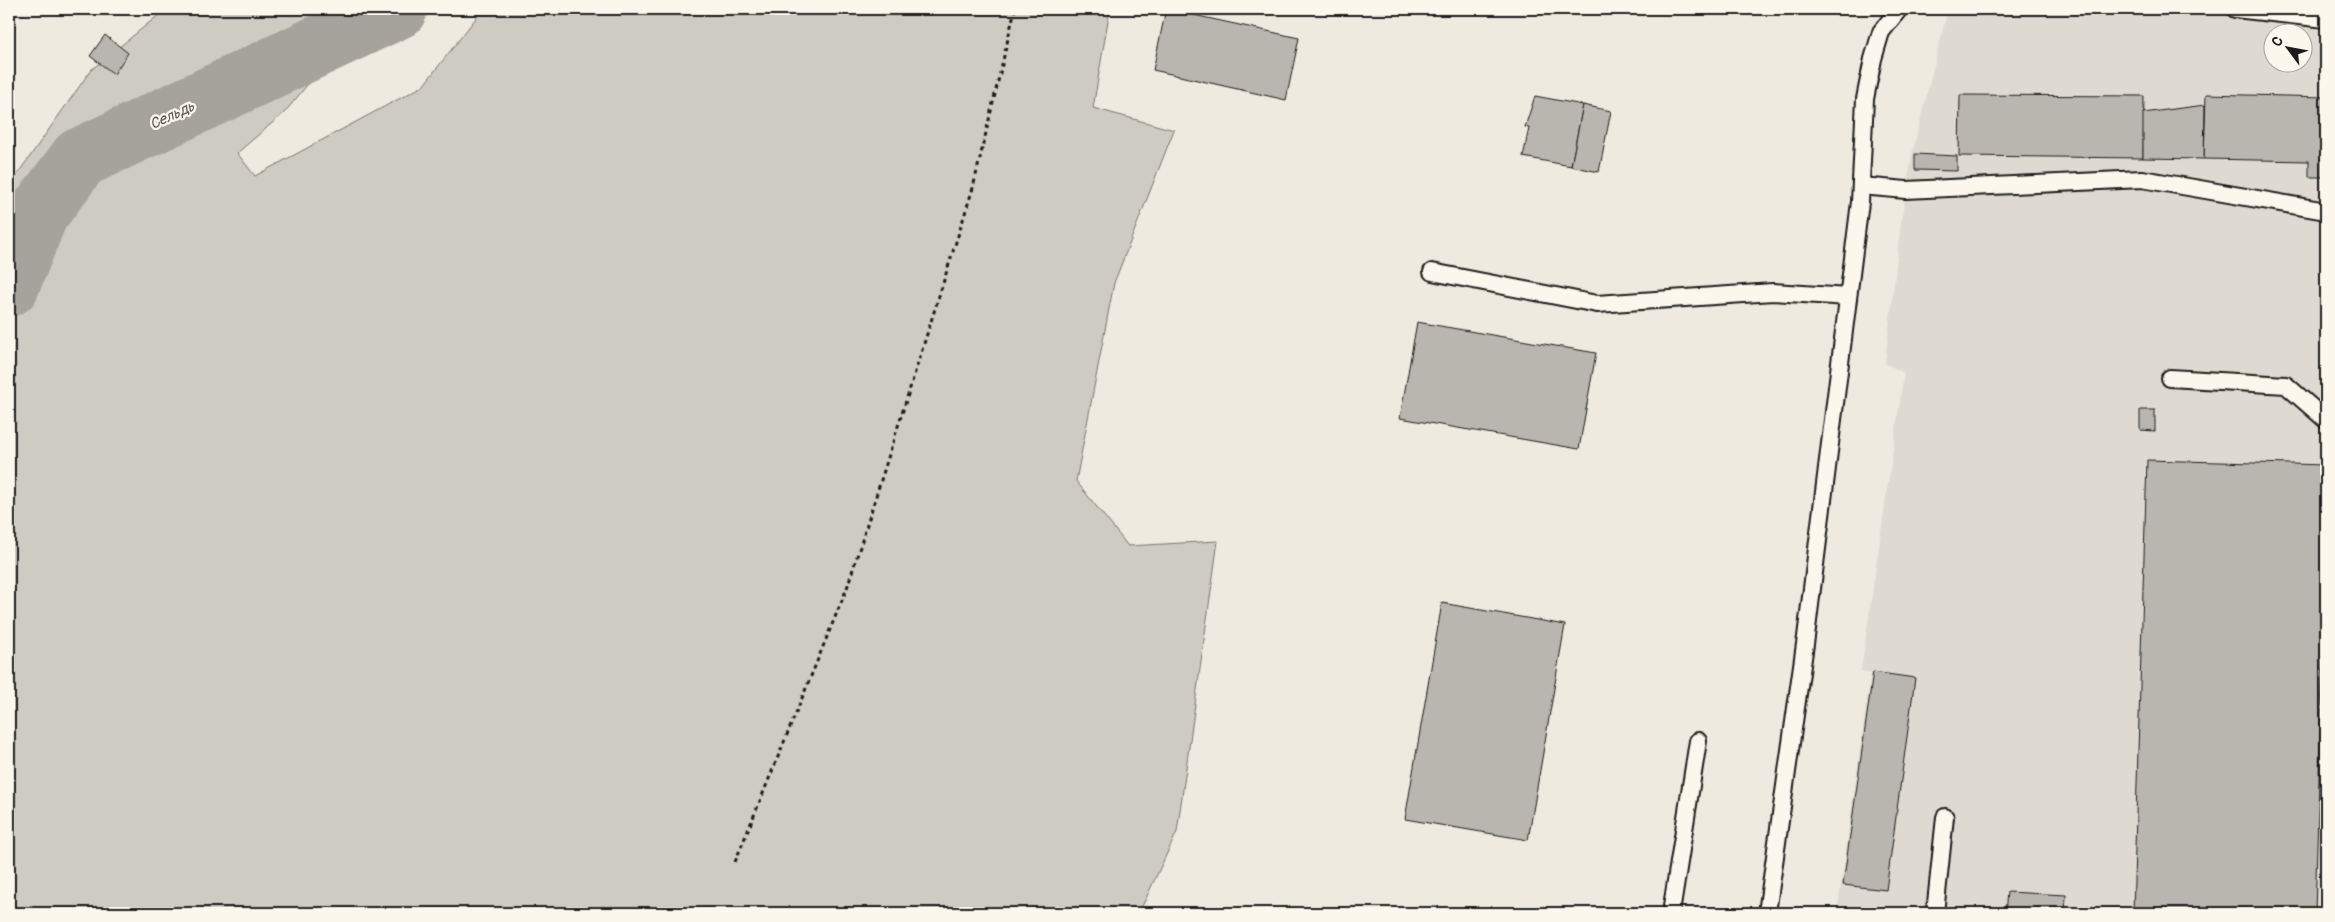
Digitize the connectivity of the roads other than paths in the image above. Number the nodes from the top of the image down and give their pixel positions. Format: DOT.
graph roads {
  1 [pos="1899,9"];
  2 [pos="2234,9"];
  3 [pos="2326,18"];
  4 [pos="1861,186"];
  5 [pos="2326,212"];
  6 [pos="1432,272"];
  7 [pos="1848,296"];
  8 [pos="2170,378"];
  9 [pos="2326,420"];
  10 [pos="1698,741"];
  11 [pos="1945,817"];
  12 [pos="1671,913"];
  13 [pos="1767,913"];
  14 [pos="1936,913"];
  1 -- 4 [label="lane"];
  2 -- 3 [label="lane"];
  4 -- 5 [label="lane"];
  4 -- 7 [label="lane"];
  6 -- 7 [label="lane"];
  7 -- 13 [label="lane"];
  8 -- 9 [label="lane"];
  10 -- 12 [label="lane"];
  11 -- 14 [label="lane"];
}
